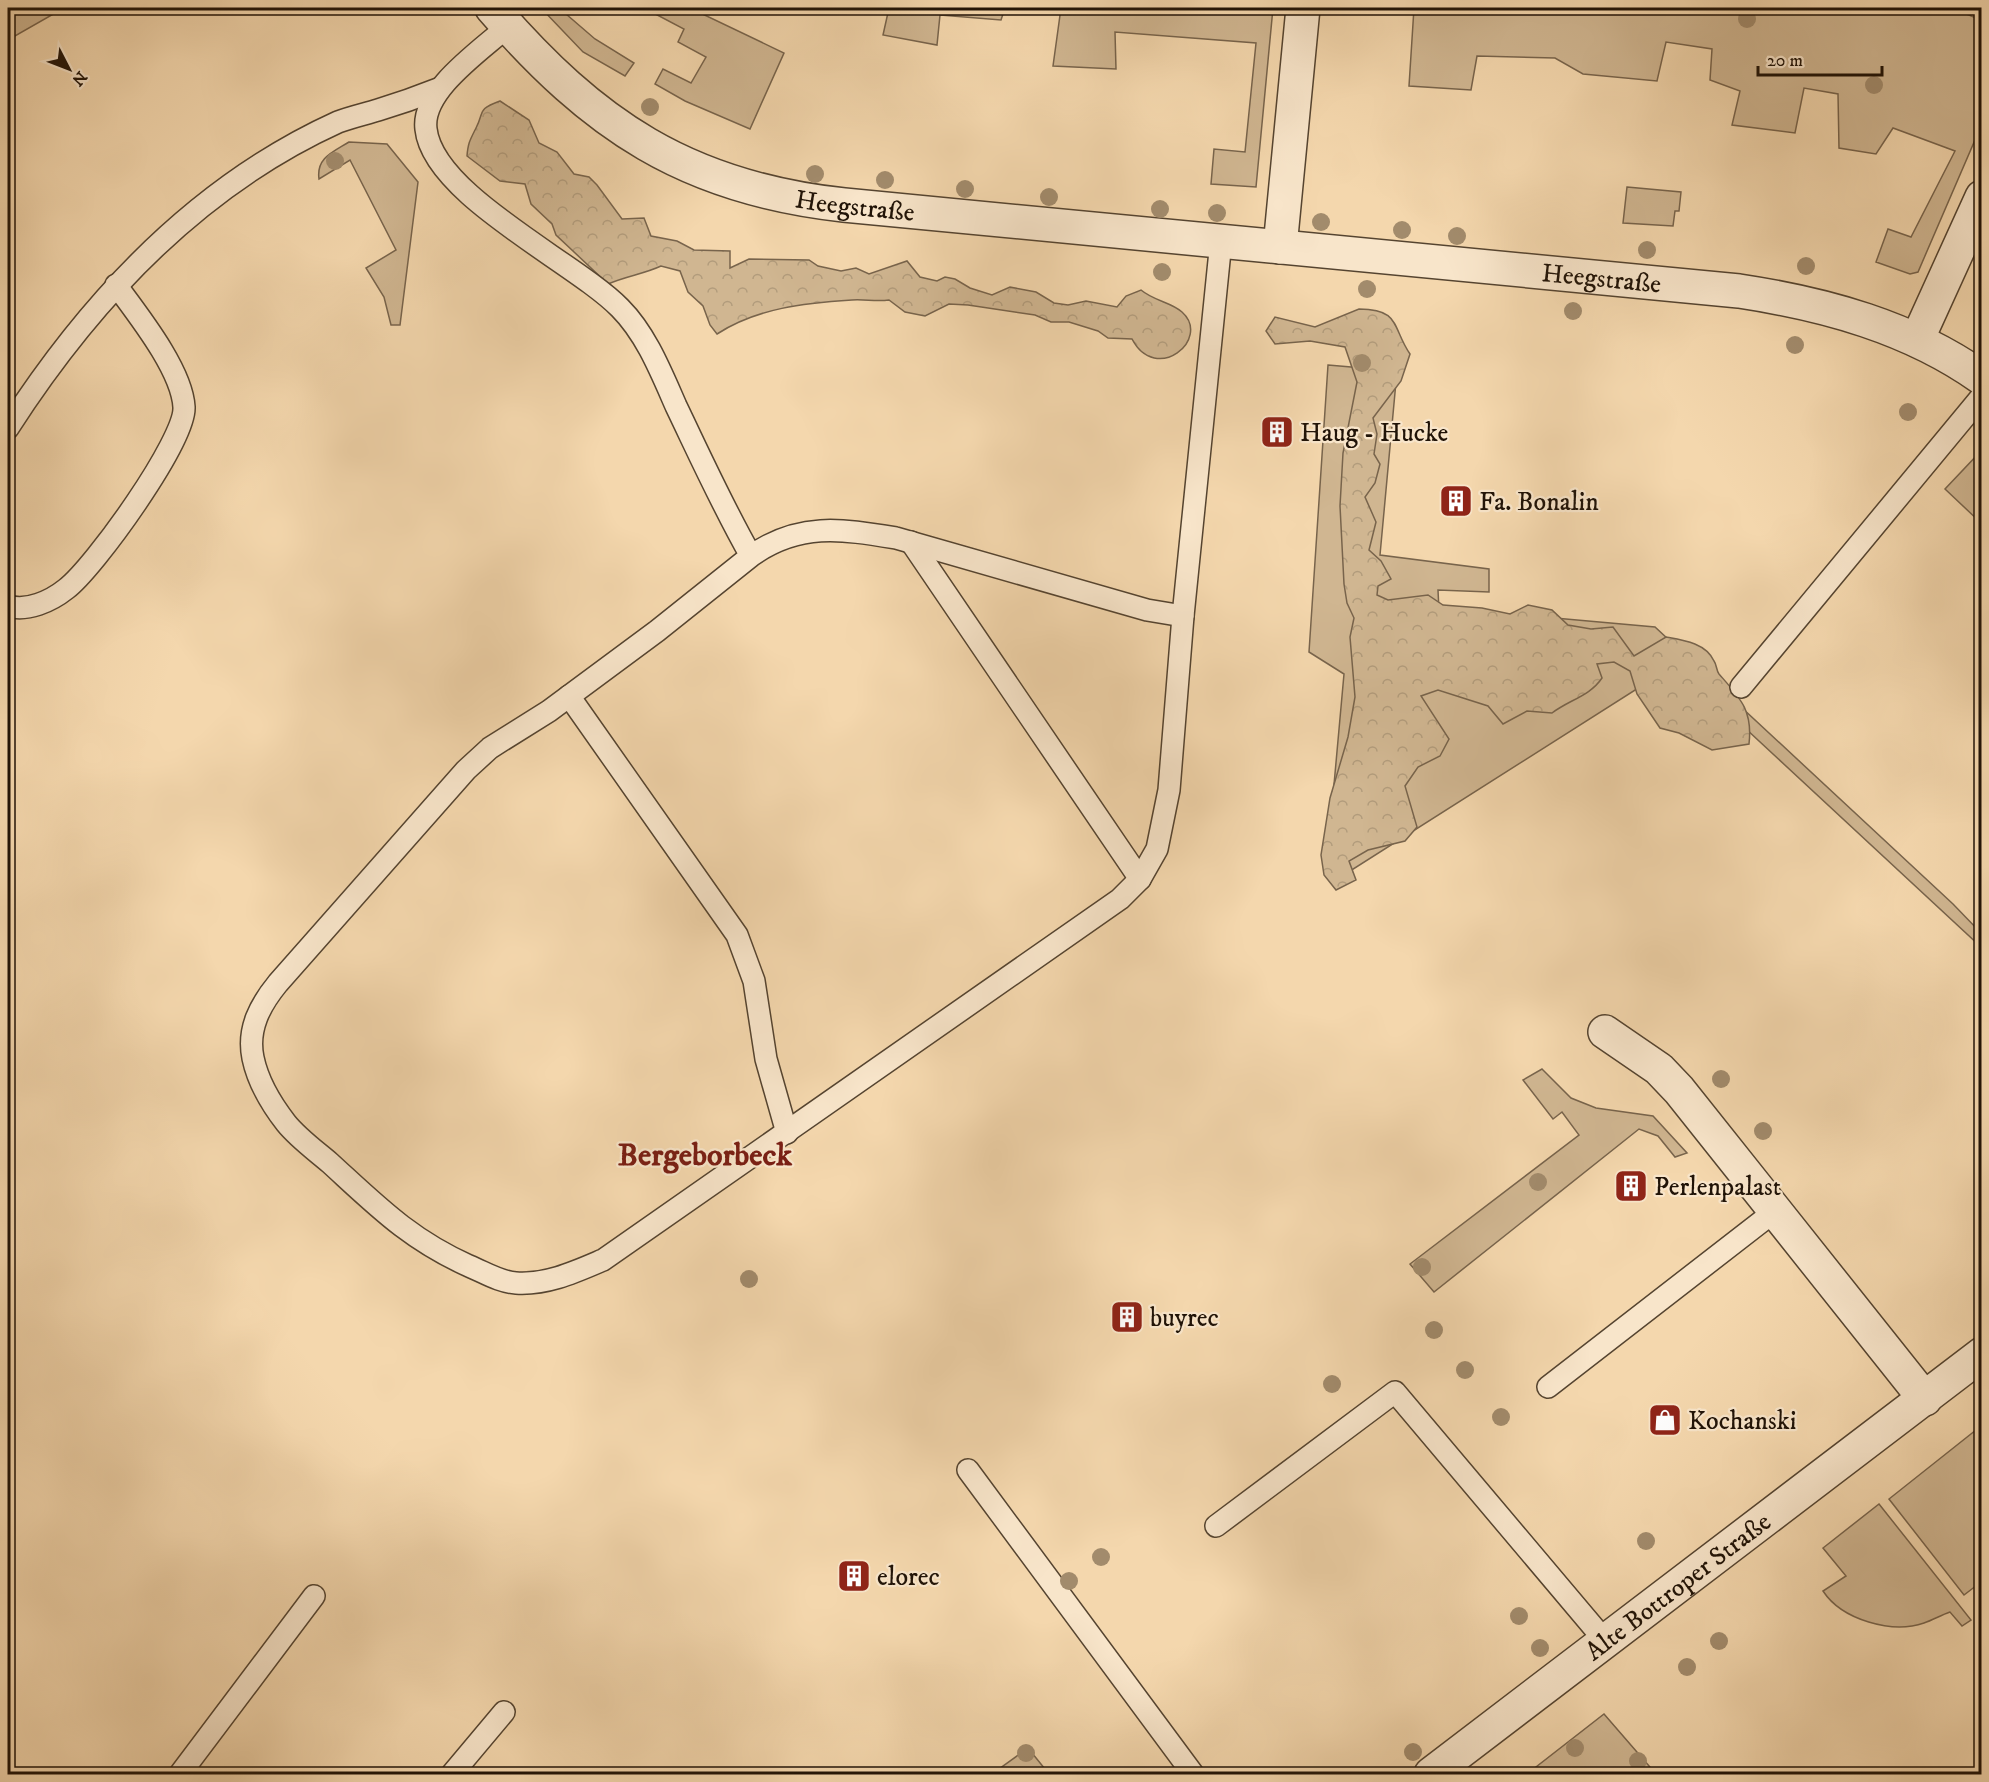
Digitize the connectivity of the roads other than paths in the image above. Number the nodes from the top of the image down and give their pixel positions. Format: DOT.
graph roads {
  1 [pos="1303,8"];
  2 [pos="500,17"];
  3 [pos="438,89"];
  4 [pos="1982,197"];
  5 [pos="1221,241"];
  6 [pos="1280,247"];
  7 [pos="116,285"];
  8 [pos="1917,340"];
  9 [pos="1982,378"];
  10 [pos="1982,396"];
  11 [pos="8,428"];
  12 [pos="911,542"];
  13 [pos="751,556"];
  14 [pos="8,606"];
  15 [pos="1183,616"];
  16 [pos="1741,687"];
  17 [pos="569,696"];
  18 [pos="1140,879"];
  19 [pos="1605,1032"];
  20 [pos="787,1133"];
  21 [pos="1775,1211"];
  22 [pos="1982,1354"];
  23 [pos="1548,1387"];
  24 [pos="1926,1399"];
  25 [pos="968,1470"];
  26 [pos="1216,1526"];
  27 [pos="314,1596"];
  28 [pos="1606,1642"];
  29 [pos="504,1712"];
  30 [pos="180,1774"];
  31 [pos="452,1774"];
  32 [pos="1193,1774"];
  33 [pos="1431,1774"];
  1 -- 6 [label="street"];
  2 -- 3 [label="lane"];
  2 -- 5 [label="street, Heegstraße"];
  3 -- 7 [label="lane"];
  3 -- 13 [label="lane"];
  4 -- 8 [label="street"];
  5 -- 6 [label="street, Heegstraße"];
  5 -- 15 [label="lane"];
  6 -- 8 [label="street, Heegstraße"];
  7 -- 11 [label="lane"];
  7 -- 14 [label="lane"];
  8 -- 9 [label="street, Heegstraße"];
  10 -- 16 [label="lane"];
  12 -- 13 [label="lane"];
  12 -- 15 [label="lane"];
  12 -- 18 [label="lane"];
  13 -- 17 [label="lane"];
  15 -- 18 [label="lane"];
  17 -- 20 [label="lane"];
  17 -- 20 [label="lane"];
  18 -- 20 [label="lane"];
  19 -- 21 [label="street"];
  21 -- 23 [label="lane"];
  21 -- 24 [label="street"];
  22 -- 24 [label="street, Alte Bottroper Straße"];
  24 -- 28 [label="street, Alte Bottroper Straße"];
  25 -- 32 [label="lane"];
  26 -- 28 [label="lane"];
  27 -- 30 [label="lane"];
  28 -- 33 [label="street, Alte Bottroper Straße"];
  29 -- 31 [label="lane"];
}
